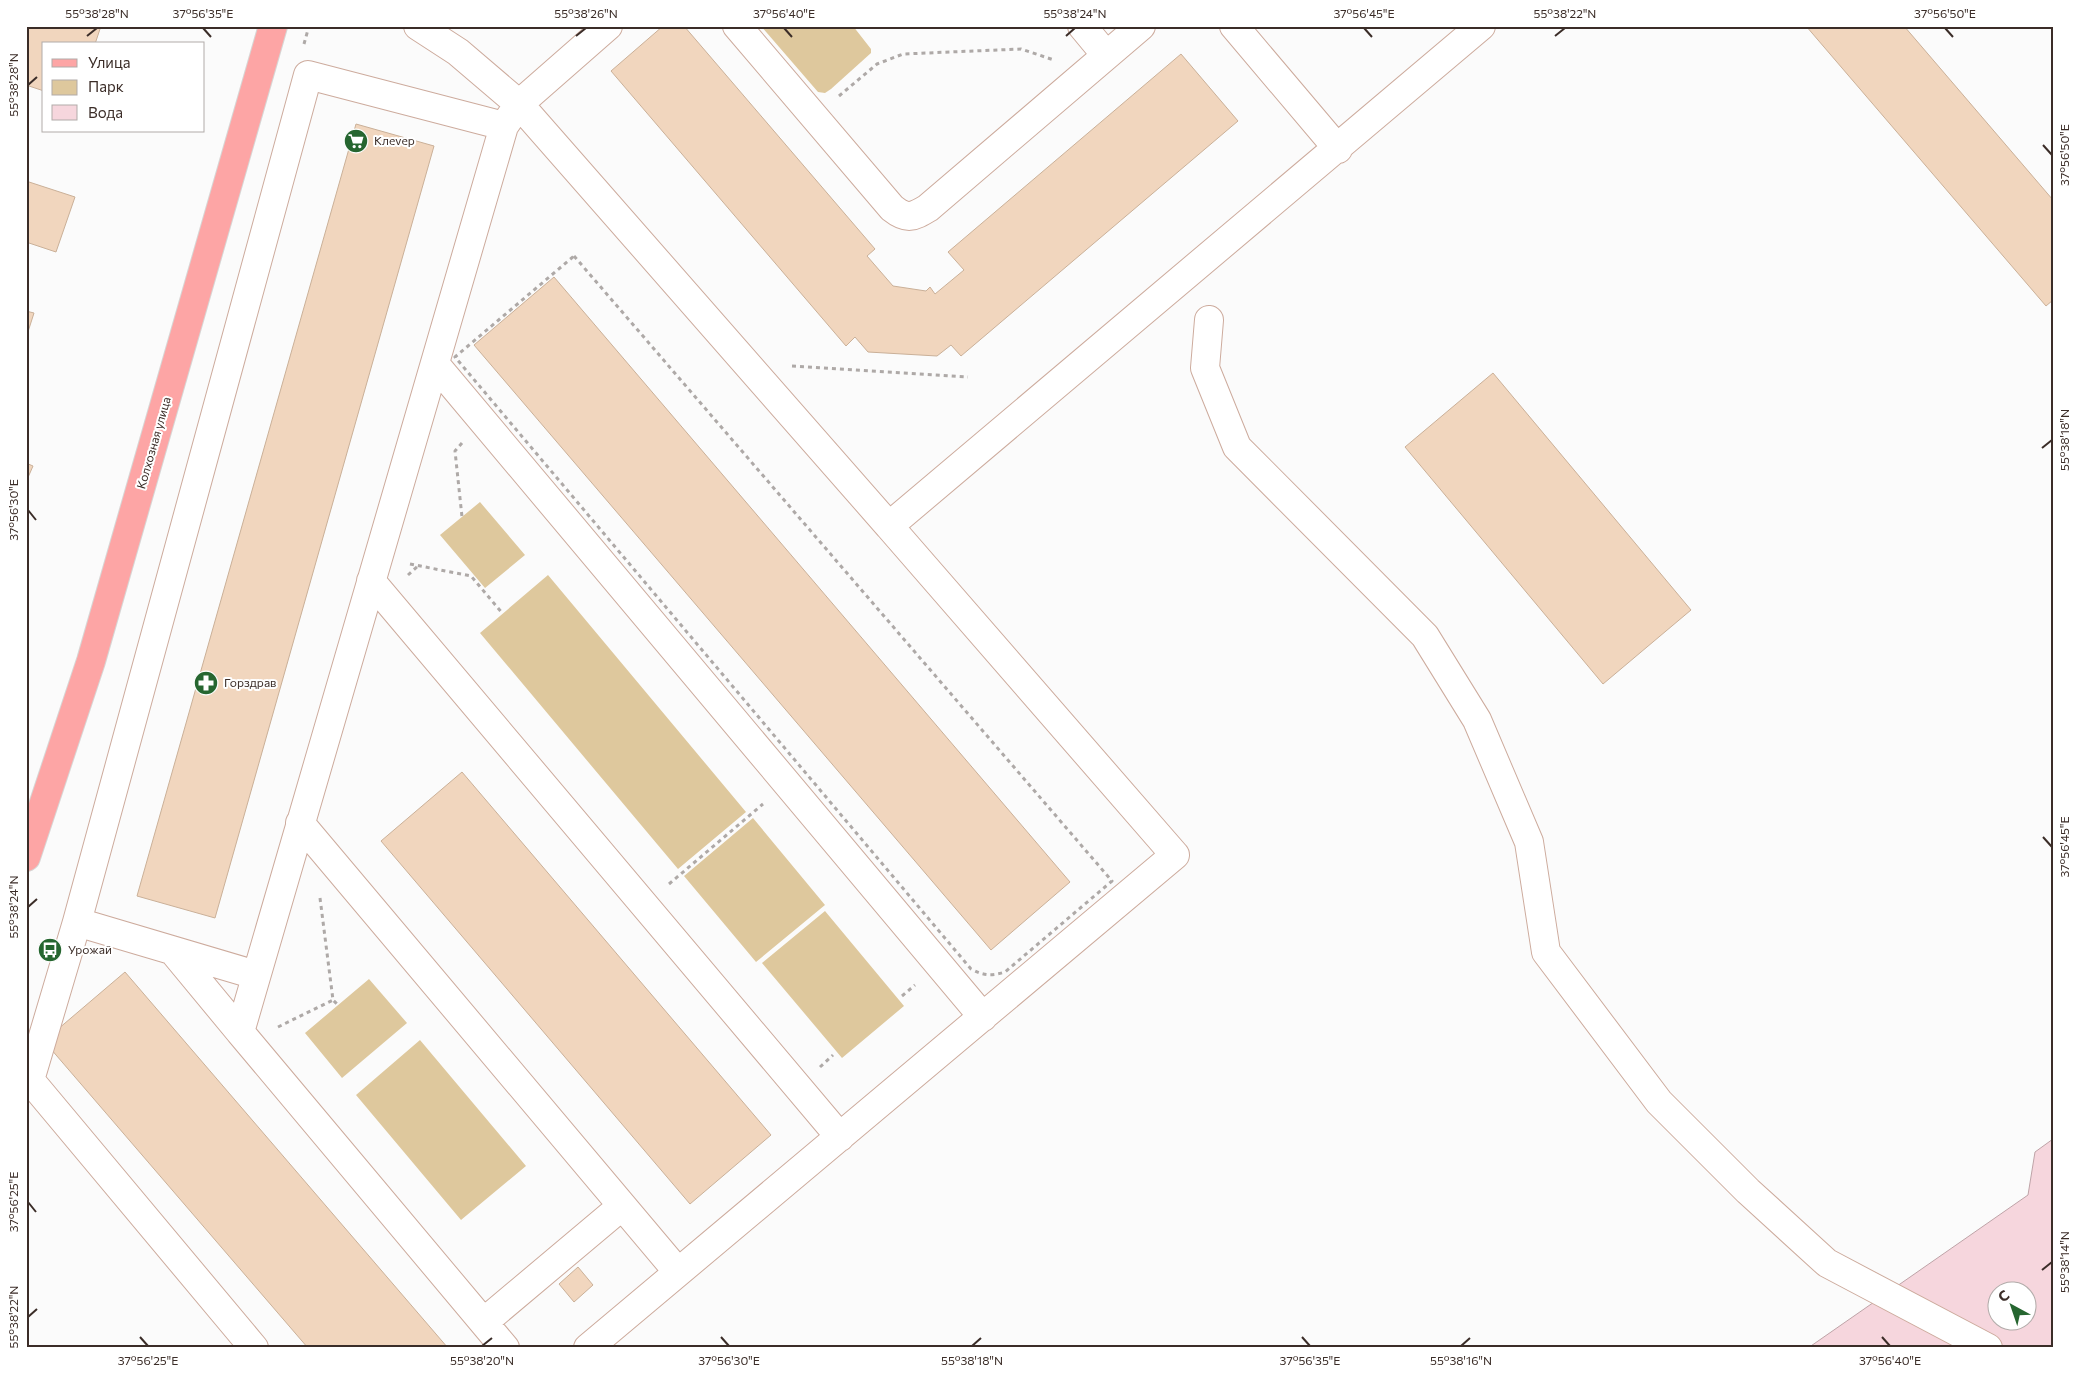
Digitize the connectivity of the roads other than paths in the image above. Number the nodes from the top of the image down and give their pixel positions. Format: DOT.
graph roads {
  1 [pos="273,26"];
  2 [pos="418,26"];
  3 [pos="608,26"];
  4 [pos="737,26"];
  5 [pos="1082,26"];
  6 [pos="1141,26"];
  7 [pos="1234,26"];
  8 [pos="1481,26"];
  9 [pos="1106,55"];
  10 [pos="519,104"];
  11 [pos="504,126"];
  12 [pos="1338,149"];
  13 [pos="1209,320"];
  14 [pos="435,364"];
  15 [pos="889,526"];
  16 [pos="375,570"];
  17 [pos="300,823"];
  18 [pos="26,857"];
  19 [pos="76,922"];
  20 [pos="173,951"];
  21 [pos="256,975"];
  22 [pos="983,1017"];
  23 [pos="244,1037"];
  24 [pos="840,1137"];
  25 [pos="622,1206"];
  26 [pos="678,1272"];
  27 [pos="484,1322"];
  28 [pos="254,1348"];
  29 [pos="505,1348"];
  30 [pos="588,1348"];
  31 [pos="1988,1348"];
  1 -- 18 [label="main road, Колхозная улица"];
  2 -- 10 [label="lane"];
  3 -- 10 [label="lane"];
  4 -- 9 [label="lane"];
  5 -- 9 [label="lane"];
  6 -- 9 [label="lane"];
  7 -- 12 [label="lane"];
  8 -- 12 [label="lane"];
  10 -- 11 [label="lane"];
  10 -- 15 [label="lane"];
  11 -- 14 [label="lane"];
  11 -- 19 [label="lane"];
  12 -- 15 [label="lane"];
  13 -- 31 [label="lane"];
  14 -- 16 [label="lane"];
  14 -- 22 [label="lane"];
  15 -- 22 [label="lane"];
  16 -- 17 [label="lane"];
  16 -- 24 [label="lane"];
  17 -- 21 [label="lane"];
  17 -- 25 [label="lane"];
  19 -- 20 [label="lane"];
  19 -- 28 [label="lane"];
  20 -- 21 [label="lane"];
  20 -- 23 [label="lane"];
  21 -- 23 [label="lane"];
  22 -- 24 [label="lane"];
  23 -- 27 [label="lane"];
  24 -- 26 [label="lane"];
  25 -- 26 [label="lane"];
  25 -- 27 [label="lane"];
  26 -- 30 [label="lane"];
  27 -- 29 [label="lane"];
}
